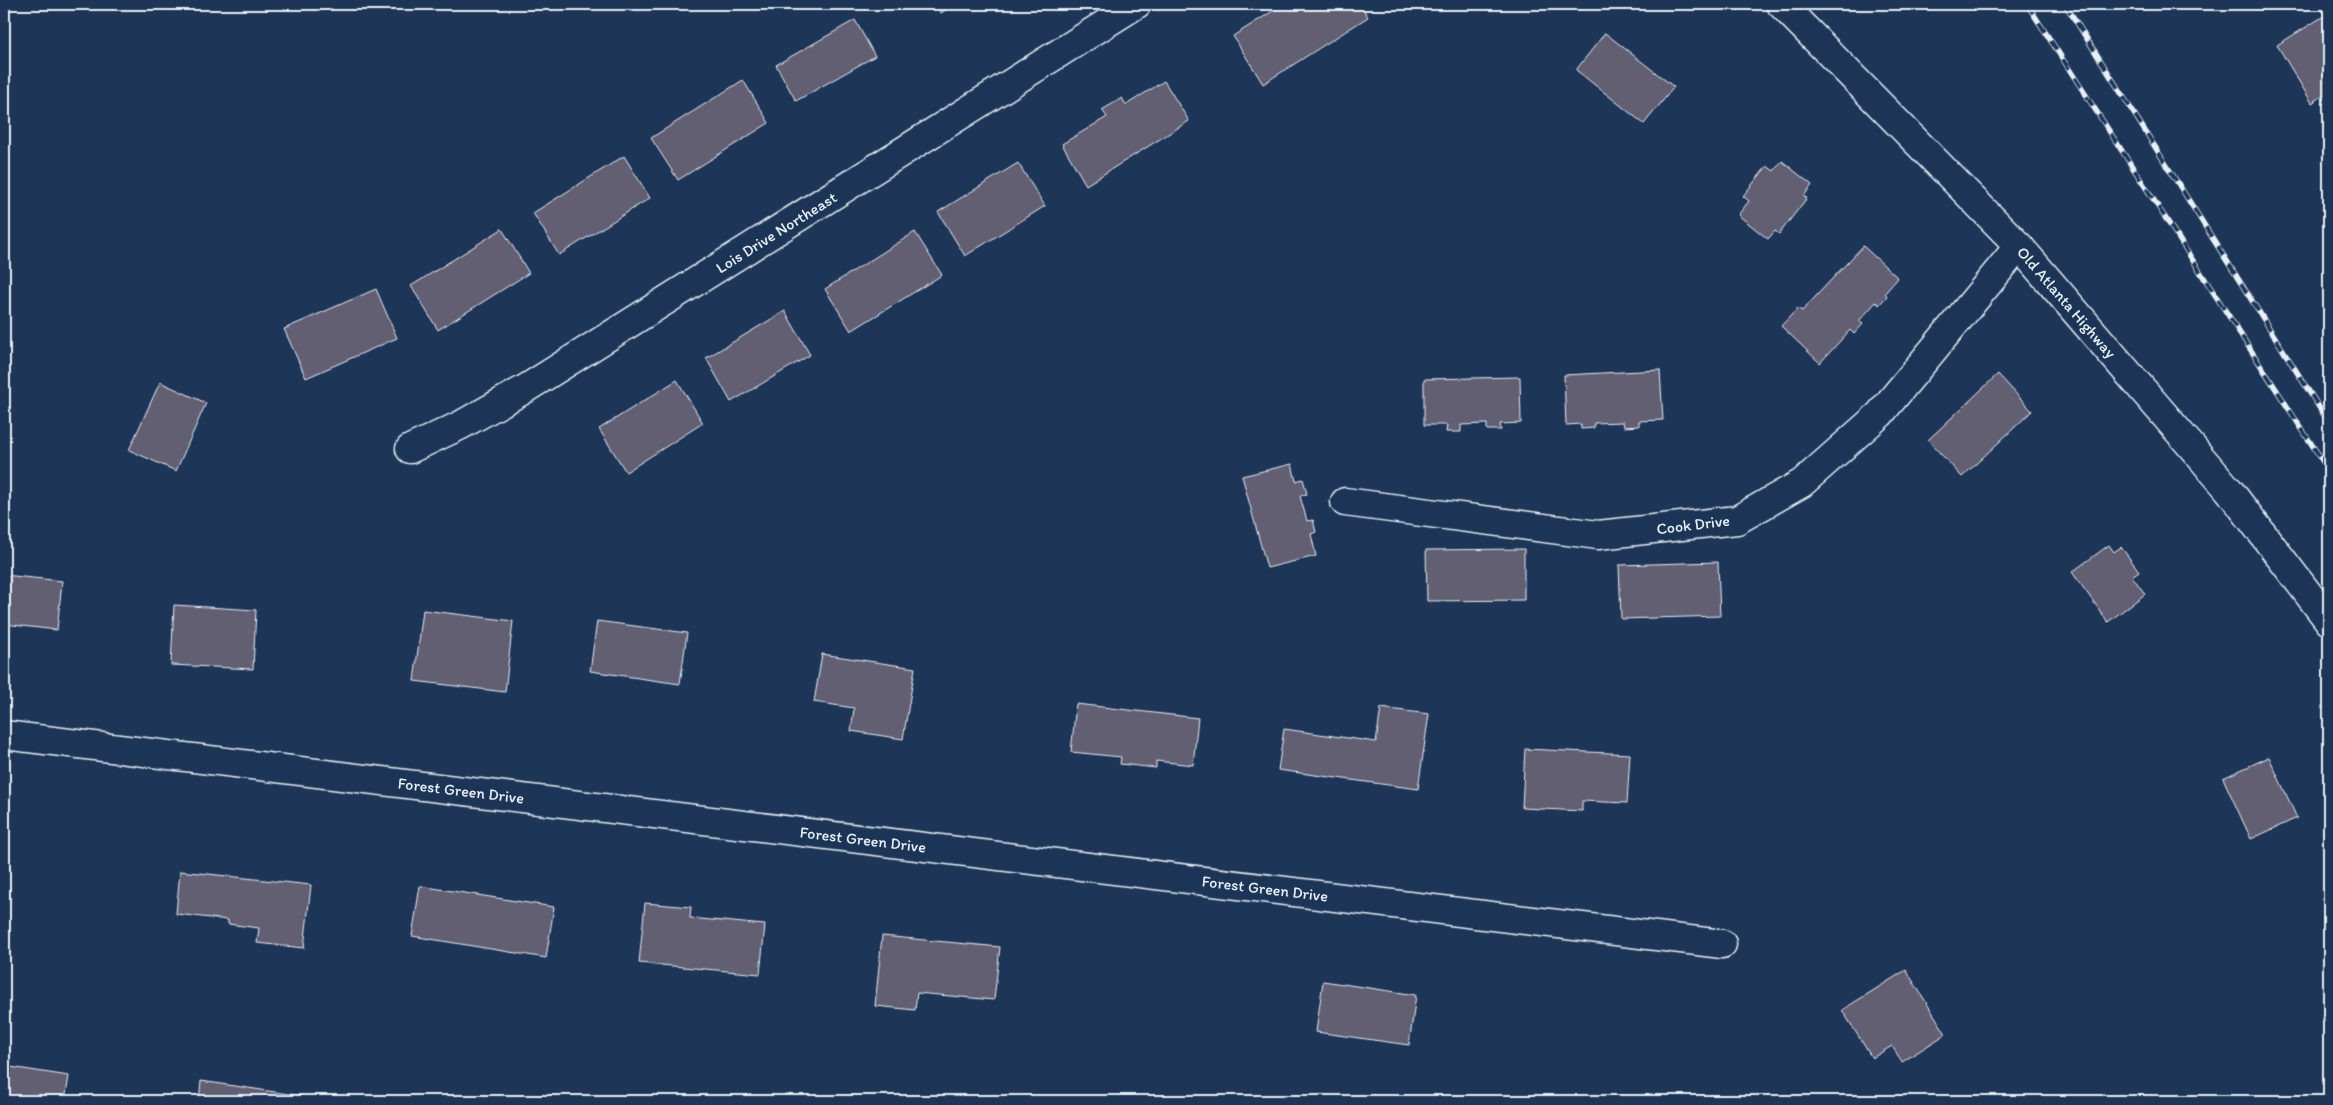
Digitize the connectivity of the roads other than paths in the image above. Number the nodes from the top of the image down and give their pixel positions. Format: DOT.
graph roads {
  1 [pos="1137,4"];
  2 [pos="1781,4"];
  3 [pos="2019,246"];
  4 [pos="410,449"];
  5 [pos="1345,502"];
  6 [pos="2329,621"];
  7 [pos="4,735"];
  8 [pos="1722,944"];
  1 -- 4 [label="street, Lois Drive Northeast"];
  2 -- 3 [label="street, Old Atlanta Highway"];
  3 -- 5 [label="street, Cook Drive"];
  3 -- 6 [label="street, Old Atlanta Highway"];
  7 -- 8 [label="street, Forest Green Drive"];
}
